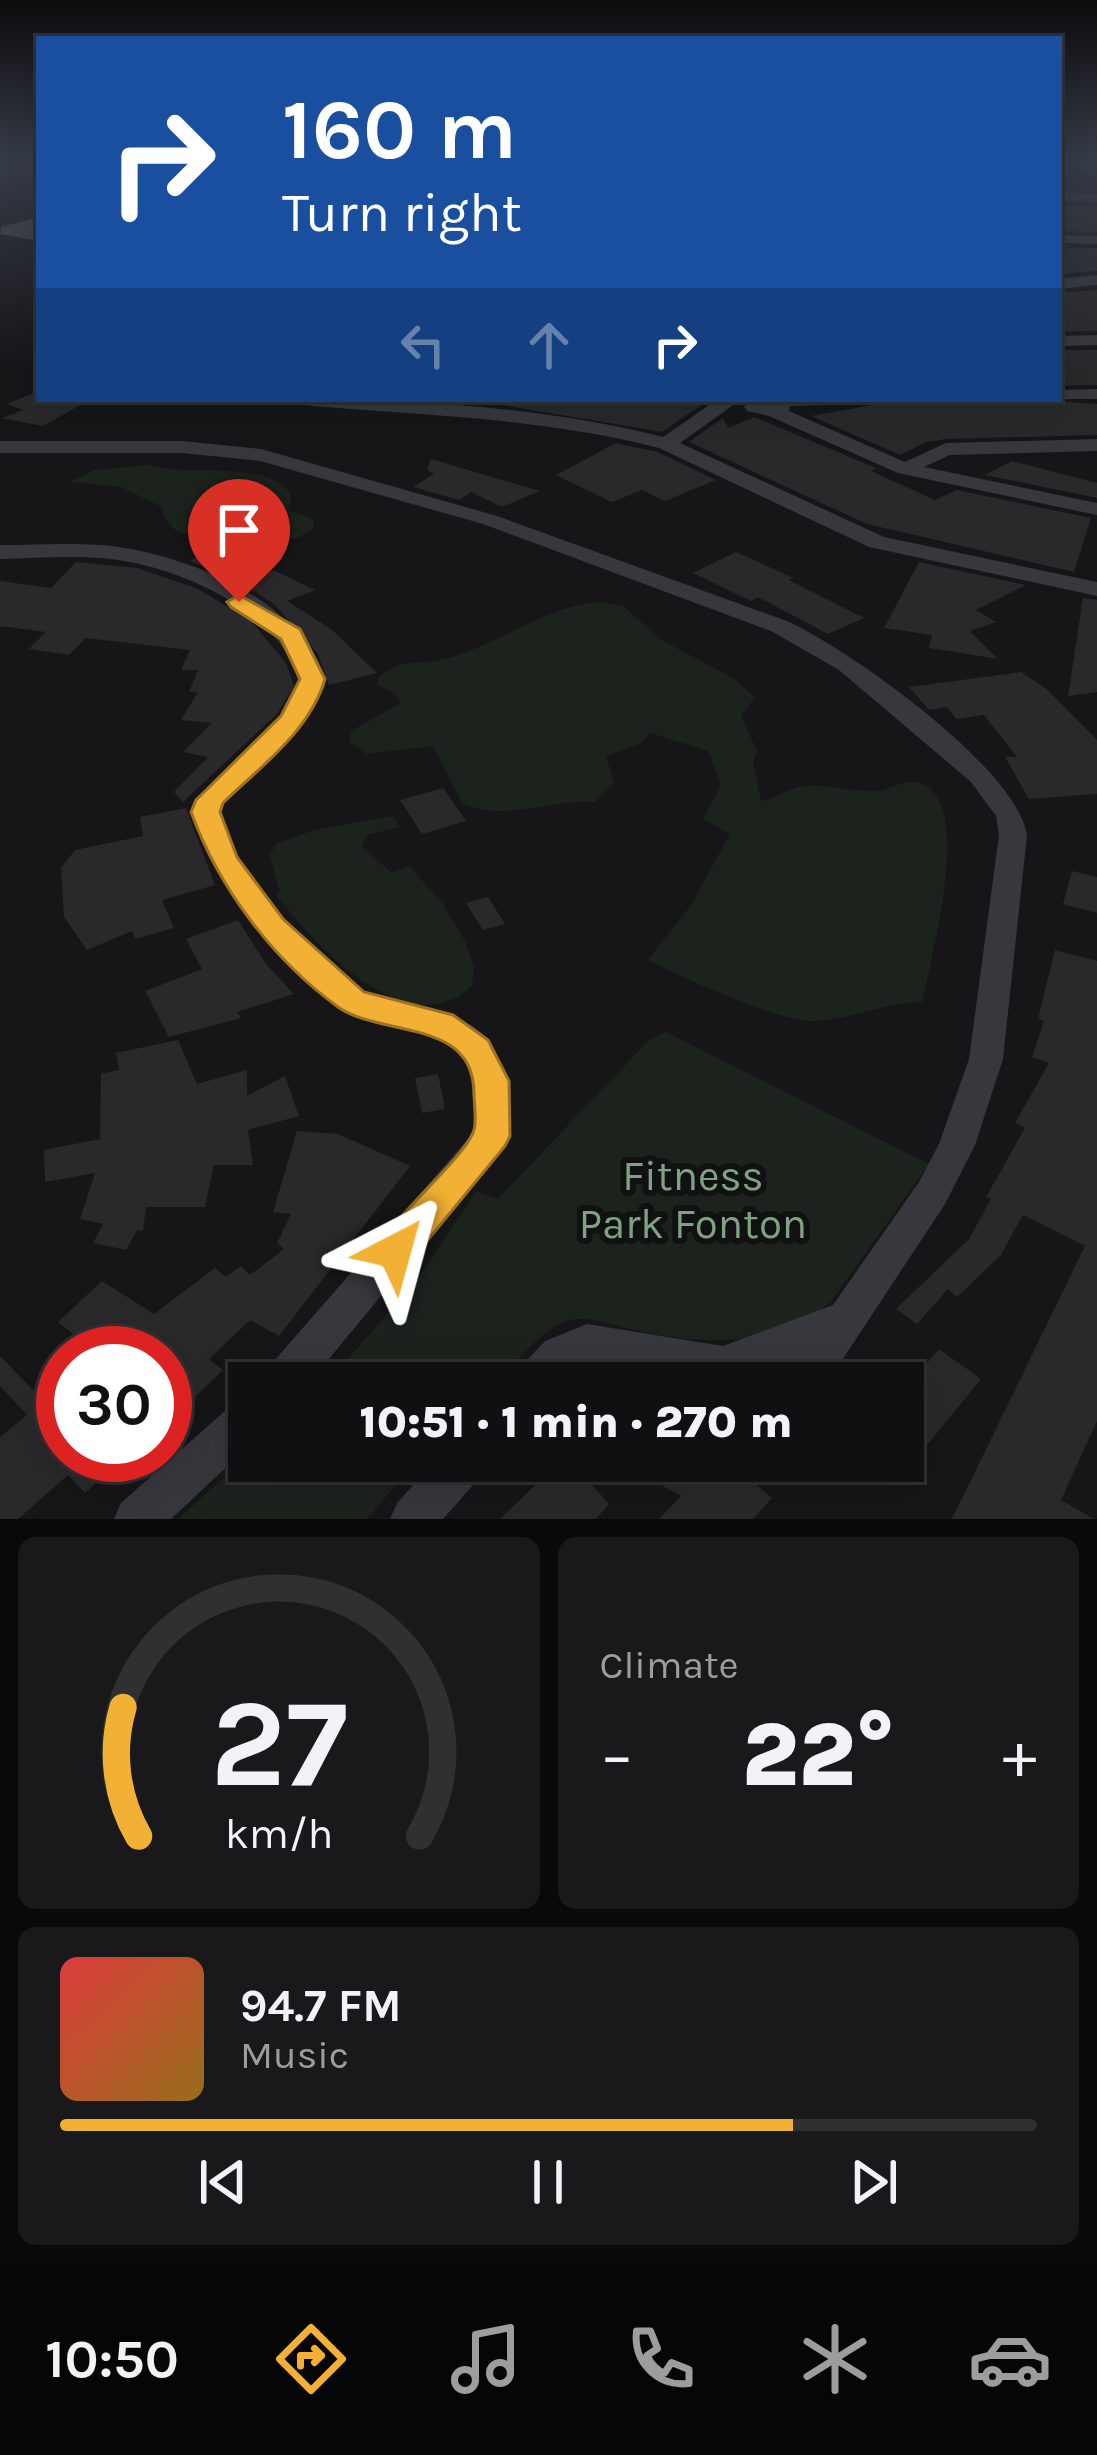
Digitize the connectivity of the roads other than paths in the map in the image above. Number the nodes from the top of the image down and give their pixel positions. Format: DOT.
graph roads {
  1 [pos="1062,239"];
  2 [pos="1097,240"];
  3 [pos="1097,280"];
  4 [pos="1062,284"];
  5 [pos="1062,340"];
  6 [pos="1097,340"];
  7 [pos="1097,394"];
  8 [pos="1062,395"];
  9 [pos="325,402"];
  10 [pos="723,402"];
  11 [pos="818,402"];
  12 [pos="767,405"];
  13 [pos="666,444"];
  14 [pos="1097,445"];
  15 [pos="0,447"];
  16 [pos="905,470"];
  17 [pos="1097,509"];
  18 [pos="0,552"];
  19 [pos="1097,589"];
  20 [pos="842,1320"];
  21 [pos="600,1346"];
  22 [pos="300,1362"];
  23 [pos="556,1362"];
  24 [pos="622,1362"];
  25 [pos="686,1362"];
  26 [pos="741,1362"];
  27 [pos="815,1362"];
  28 [pos="228,1436"];
  29 [pos="446,1482"];
  30 [pos="137,1519"];
  31 [pos="413,1519"];
  1 -- 2 [label="street"];
  3 -- 4 [label="street"];
  5 -- 6 [label="street"];
  7 -- 8 [label="street"];
  9 -- 13 [label="street"];
  10 -- 13 [label="street"];
  11 -- 12 [label="street"];
  12 -- 16 [label="street"];
  13 -- 19 [label="street"];
  14 -- 16 [label="street"];
  15 -- 20 [label="street"];
  16 -- 17 [label="street"];
  18 -- 22 [label="street"];
  20 -- 26 [label="street"];
  20 -- 27 [label="street"];
  21 -- 23 [label="street"];
  21 -- 24 [label="street"];
  21 -- 25 [label="street"];
  28 -- 30 [label="street"];
  29 -- 31 [label="street"];
}
